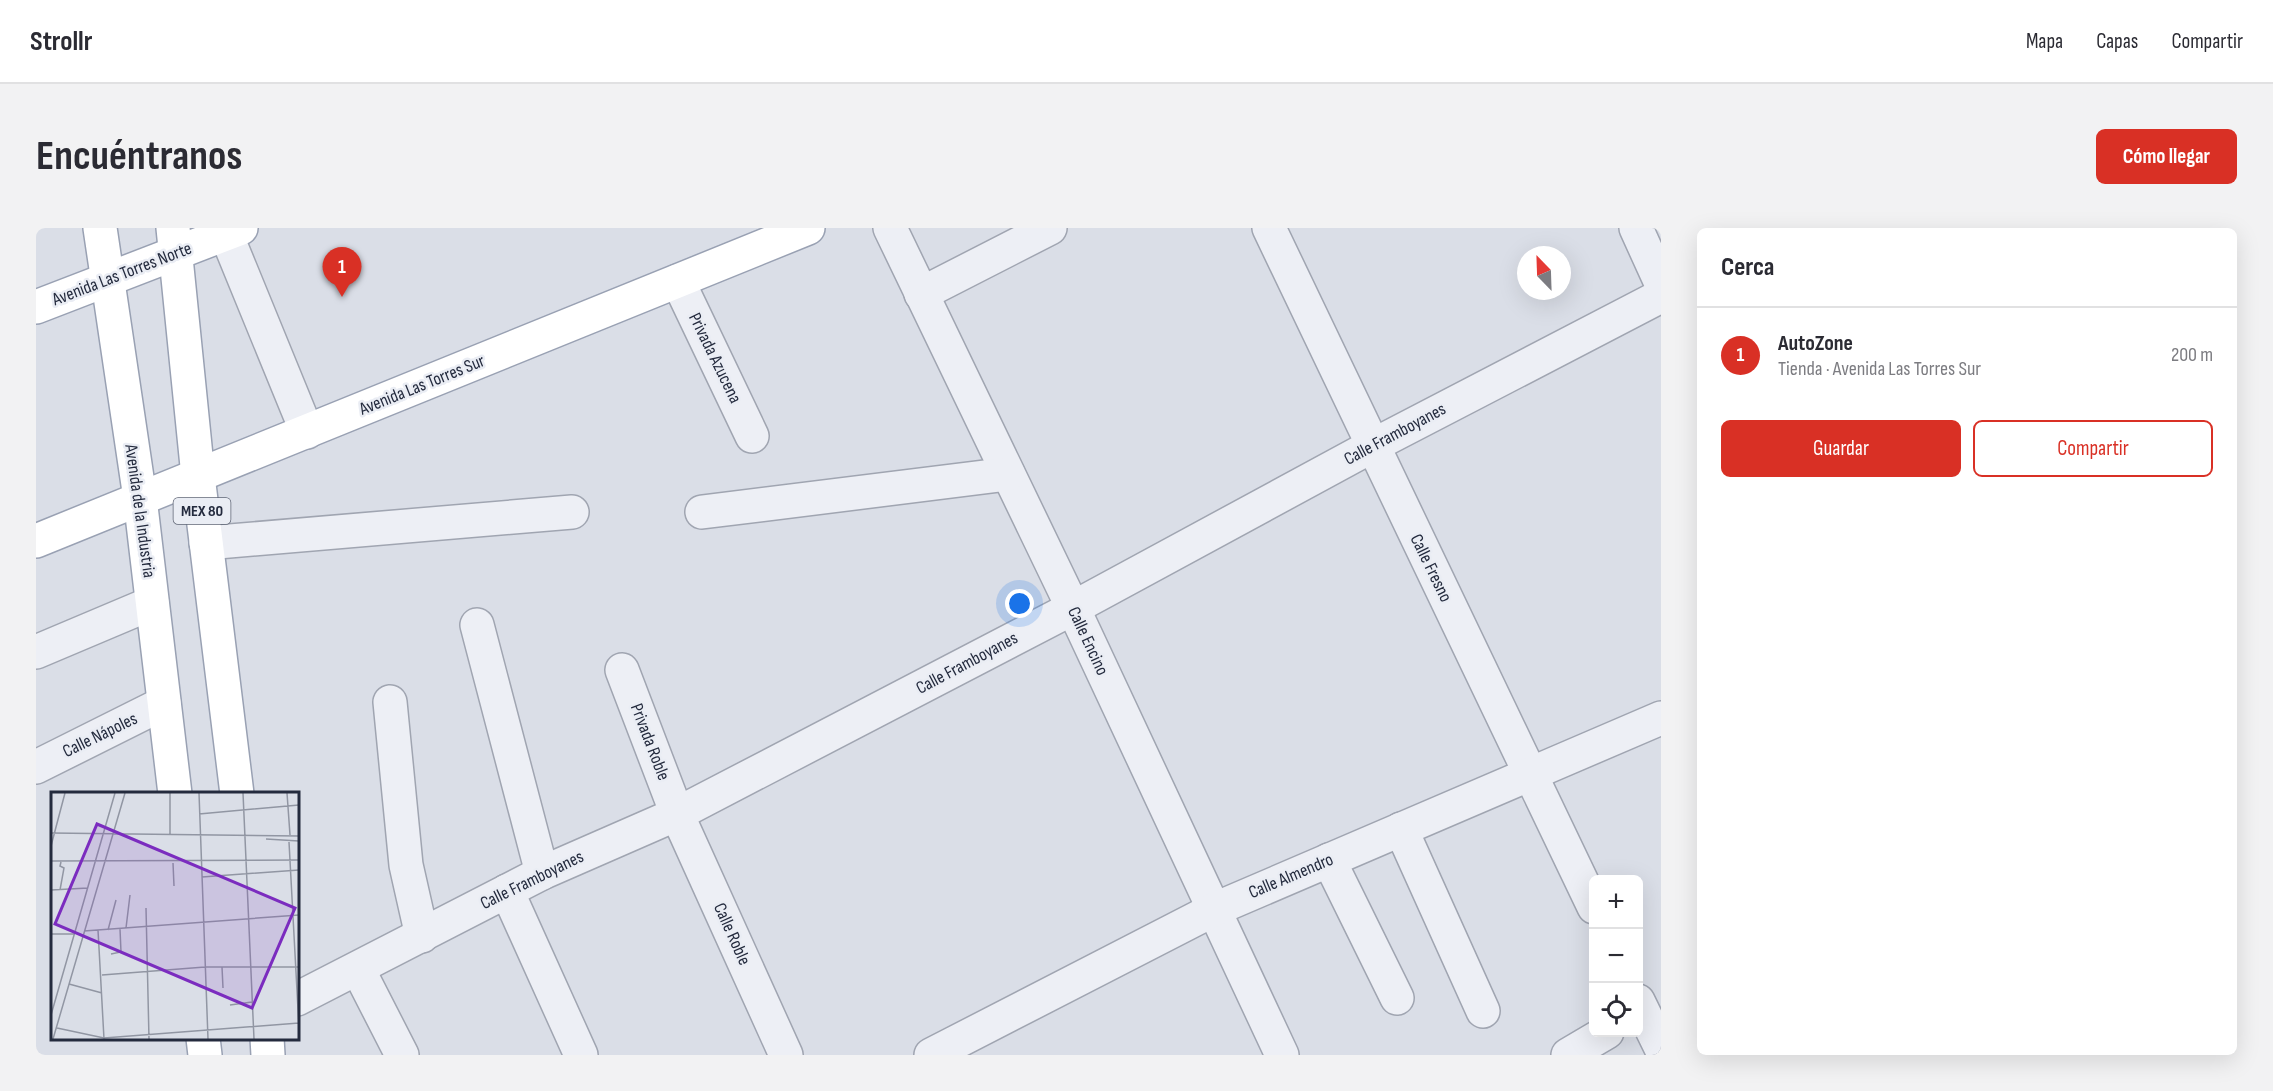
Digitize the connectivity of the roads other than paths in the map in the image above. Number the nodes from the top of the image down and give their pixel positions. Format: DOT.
graph roads {
  1 [pos="100,228"];
  2 [pos="808,228"];
  3 [pos="890,228"];
  4 [pos="1050,228"];
  5 [pos="1269,228"];
  6 [pos="1636,228"];
  7 [pos="233,231"];
  8 [pos="175,241"];
  9 [pos="106,278"];
  10 [pos="678,281"];
  11 [pos="1661,283"];
  12 [pos="921,294"];
  13 [pos="1661,296"];
  14 [pos="36,307"];
  15 [pos="307,432"];
  16 [pos="752,436"];
  17 [pos="1372,446"];
  18 [pos="1008,474"];
  19 [pos="198,476"];
  20 [pos="140,498"];
  21 [pos="572,512"];
  22 [pos="702,512"];
  23 [pos="36,541"];
  24 [pos="206,543"];
  25 [pos="152,603"];
  26 [pos="1073,608"];
  27 [pos="477,625"];
  28 [pos="36,652"];
  29 [pos="622,670"];
  30 [pos="390,702"];
  31 [pos="164,703"];
  32 [pos="1661,718"];
  33 [pos="36,767"];
  34 [pos="1530,773"];
  35 [pos="175,792"];
  36 [pos="237,792"];
  37 [pos="677,814"];
  38 [pos="1401,829"];
  39 [pos="1329,860"];
  40 [pos="542,873"];
  41 [pos="507,891"];
  42 [pos="1589,898"];
  43 [pos="1213,910"];
  44 [pos="422,936"];
  45 [pos="358,969"];
  46 [pos="1397,998"];
  47 [pos="298,999"];
  48 [pos="1483,1011"];
  49 [pos="1643,1015"];
  50 [pos="1599,1037"];
  51 [pos="203,1040"];
  52 [pos="267,1040"];
  53 [pos="1661,1048"];
  54 [pos="205,1055"];
  55 [pos="268,1055"];
  56 [pos="402,1055"];
  57 [pos="581,1055"];
  58 [pos="786,1055"];
  59 [pos="931,1055"];
  60 [pos="1282,1055"];
  61 [pos="1568,1055"];
  1 -- 9 [label="main road, Avenida de la Industria"];
  2 -- 10 [label="main road, Avenida Las Torres Sur"];
  3 -- 12 [label="street, Calle Encino"];
  4 -- 12 [label="street"];
  5 -- 17 [label="street, Calle Fresno"];
  6 -- 11 [label="street"];
  7 -- 8 [label="main road, Avenida Las Torres Norte"];
  7 -- 15 [label="street"];
  8 -- 9 [label="main road, Avenida Las Torres Norte"];
  8 -- 19 [label="main road, MEX 80"];
  9 -- 14 [label="main road, Avenida Las Torres Norte"];
  9 -- 20 [label="main road, Avenida de la Industria"];
  10 -- 15 [label="main road, Avenida Las Torres Sur"];
  10 -- 16 [label="street, Privada Azucena"];
  12 -- 18 [label="street, Calle Encino"];
  13 -- 17 [label="street, Calle Framboyanes"];
  15 -- 19 [label="main road, Avenida Las Torres Sur"];
  17 -- 26 [label="street, Calle Framboyanes"];
  17 -- 34 [label="street, Calle Fresno"];
  18 -- 22 [label="street"];
  18 -- 26 [label="street, Calle Encino"];
  19 -- 20 [label="main road, Avenida Las Torres Sur"];
  19 -- 24 [label="main road, MEX 80"];
  20 -- 23 [label="main road, Avenida Las Torres Sur"];
  20 -- 25 [label="main road, Avenida de la Industria"];
  21 -- 24 [label="street"];
  24 -- 36 [label="main road, MEX 80"];
  25 -- 28 [label="street"];
  25 -- 31 [label="main road, Avenida de la Industria"];
  26 -- 37 [label="street, Calle Framboyanes"];
  26 -- 43 [label="street, Calle Encino"];
  27 -- 40 [label="street"];
  29 -- 37 [label="street, Privada Roble"];
  30 -- 44 [label="street"];
  31 -- 33 [label="street, Calle Nápoles"];
  31 -- 35 [label="main road, Avenida de la Industria"];
  32 -- 34 [label="street, Calle Almendro"];
  34 -- 38 [label="street, Calle Almendro"];
  34 -- 42 [label="street, Calle Fresno"];
  37 -- 40 [label="street, Calle Framboyanes"];
  37 -- 58 [label="street, Calle Roble"];
  38 -- 39 [label="street, Calle Almendro"];
  38 -- 48 [label="street"];
  39 -- 43 [label="street, Calle Almendro"];
  39 -- 46 [label="street"];
  40 -- 41 [label="street, Calle Framboyanes"];
  41 -- 44 [label="street, Calle Framboyanes"];
  41 -- 57 [label="street"];
  43 -- 59 [label="street, Calle Almendro"];
  43 -- 60 [label="street, Calle Encino"];
  44 -- 45 [label="street, Calle Framboyanes"];
  45 -- 47 [label="street, Calle Framboyanes"];
  45 -- 56 [label="street"];
  49 -- 53 [label="street"];
  50 -- 61 [label="street"];
  51 -- 54 [label="main road"];
  52 -- 55 [label="main road"];
}
